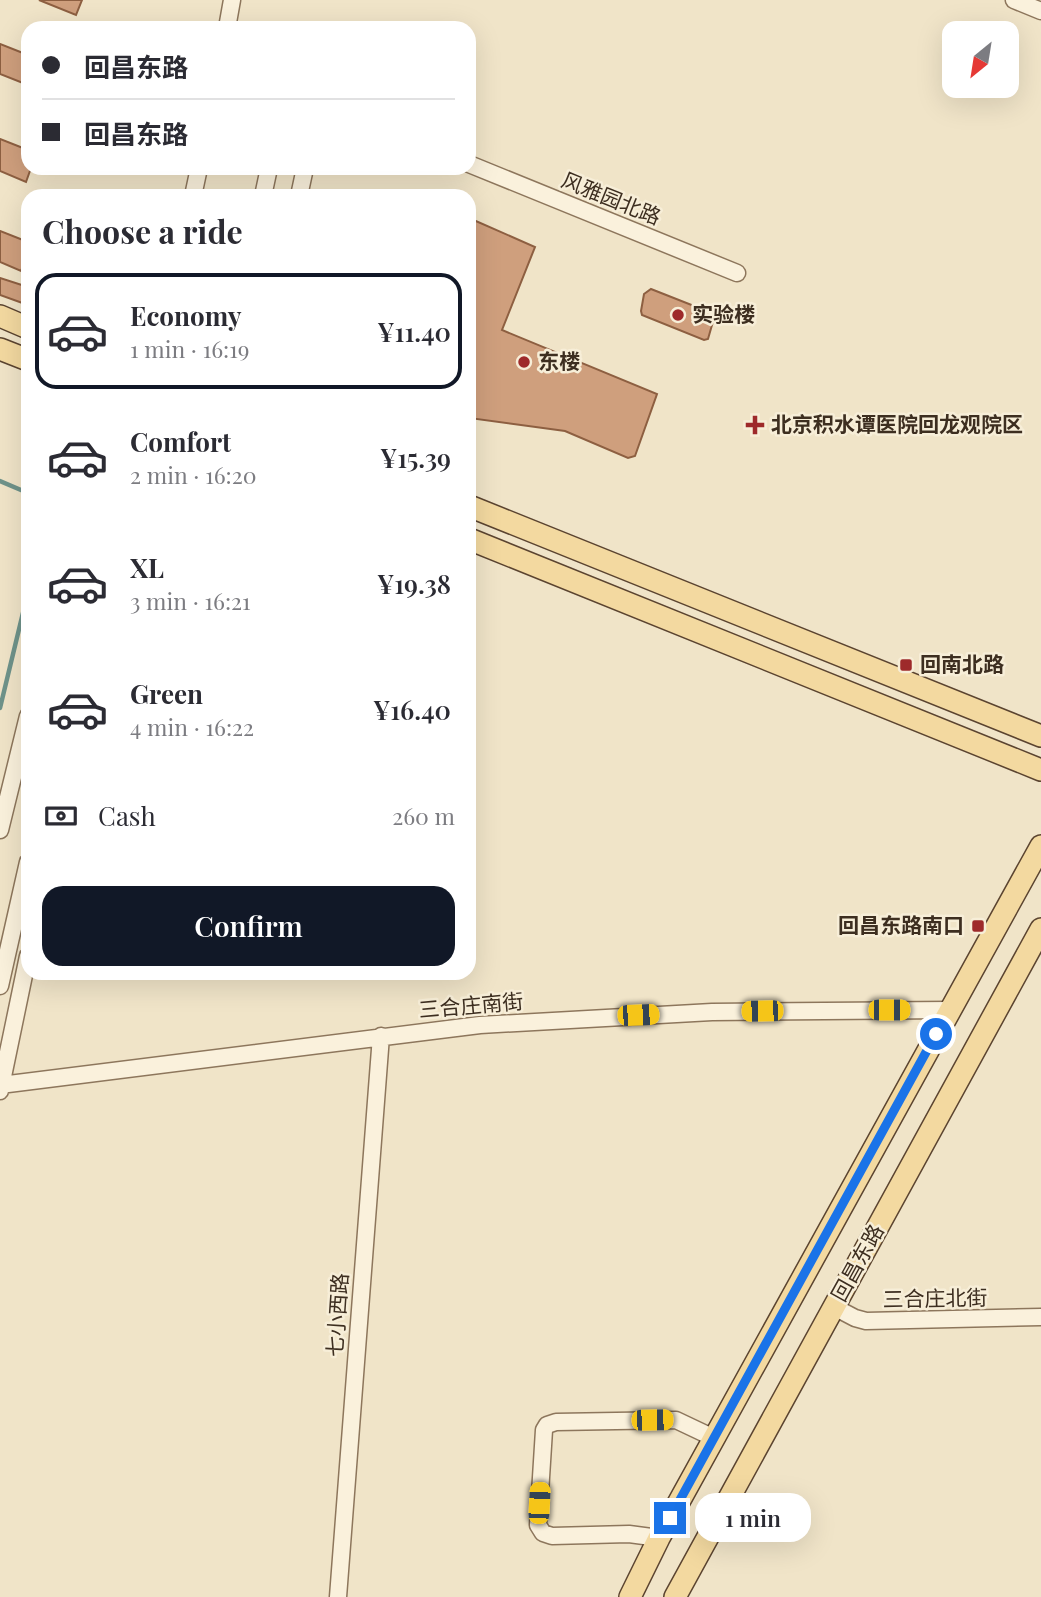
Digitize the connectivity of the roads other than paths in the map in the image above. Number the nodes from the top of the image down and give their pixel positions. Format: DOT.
graph roads {
  1 [pos="232,0"];
  2 [pos="1014,0"];
  3 [pos="1041,11"];
  4 [pos="228,21"];
  5 [pos="476,167"];
  6 [pos="737,273"];
  7 [pos="0,316"];
  8 [pos="21,325"];
  9 [pos="0,349"];
  10 [pos="21,357"];
  11 [pos="476,509"];
  12 [pos="476,541"];
  13 [pos="1041,736"];
  14 [pos="21,744"];
  15 [pos="1041,770"];
  16 [pos="0,830"];
  17 [pos="1041,846"];
  18 [pos="21,893"];
  19 [pos="1041,929"];
  20 [pos="23,980"];
  21 [pos="0,986"];
  22 [pos="950,1010"];
  23 [pos="381,1036"];
  24 [pos="0,1087"];
  25 [pos="834,1307"];
  26 [pos="1041,1317"];
  27 [pos="714,1438"];
  28 [pos="659,1538"];
  29 [pos="338,1597"];
  30 [pos="630,1597"];
  31 [pos="676,1597"];
  1 -- 4 [label="street"];
  2 -- 3 [label="street"];
  5 -- 6 [label="street, 风雅园北路"];
  7 -- 8 [label="main road"];
  9 -- 10 [label="main road"];
  11 -- 13 [label="main road"];
  12 -- 15 [label="main road"];
  14 -- 16 [label="street"];
  17 -- 22 [label="main road, 回昌东路"];
  18 -- 21 [label="street"];
  19 -- 25 [label="main road, 回昌东路"];
  20 -- 24 [label="street"];
  22 -- 23 [label="street, 三合庄南街"];
  22 -- 27 [label="main road, 回昌东路"];
  23 -- 24 [label="street, 三合庄南街"];
  23 -- 29 [label="street, 七小西路"];
  25 -- 26 [label="street, 三合庄北街"];
  25 -- 31 [label="main road, 回昌东路"];
  27 -- 28 [label="main road, 回昌东路"];
  27 -- 28 [label="street"];
  28 -- 30 [label="main road, 回昌东路"];
}
